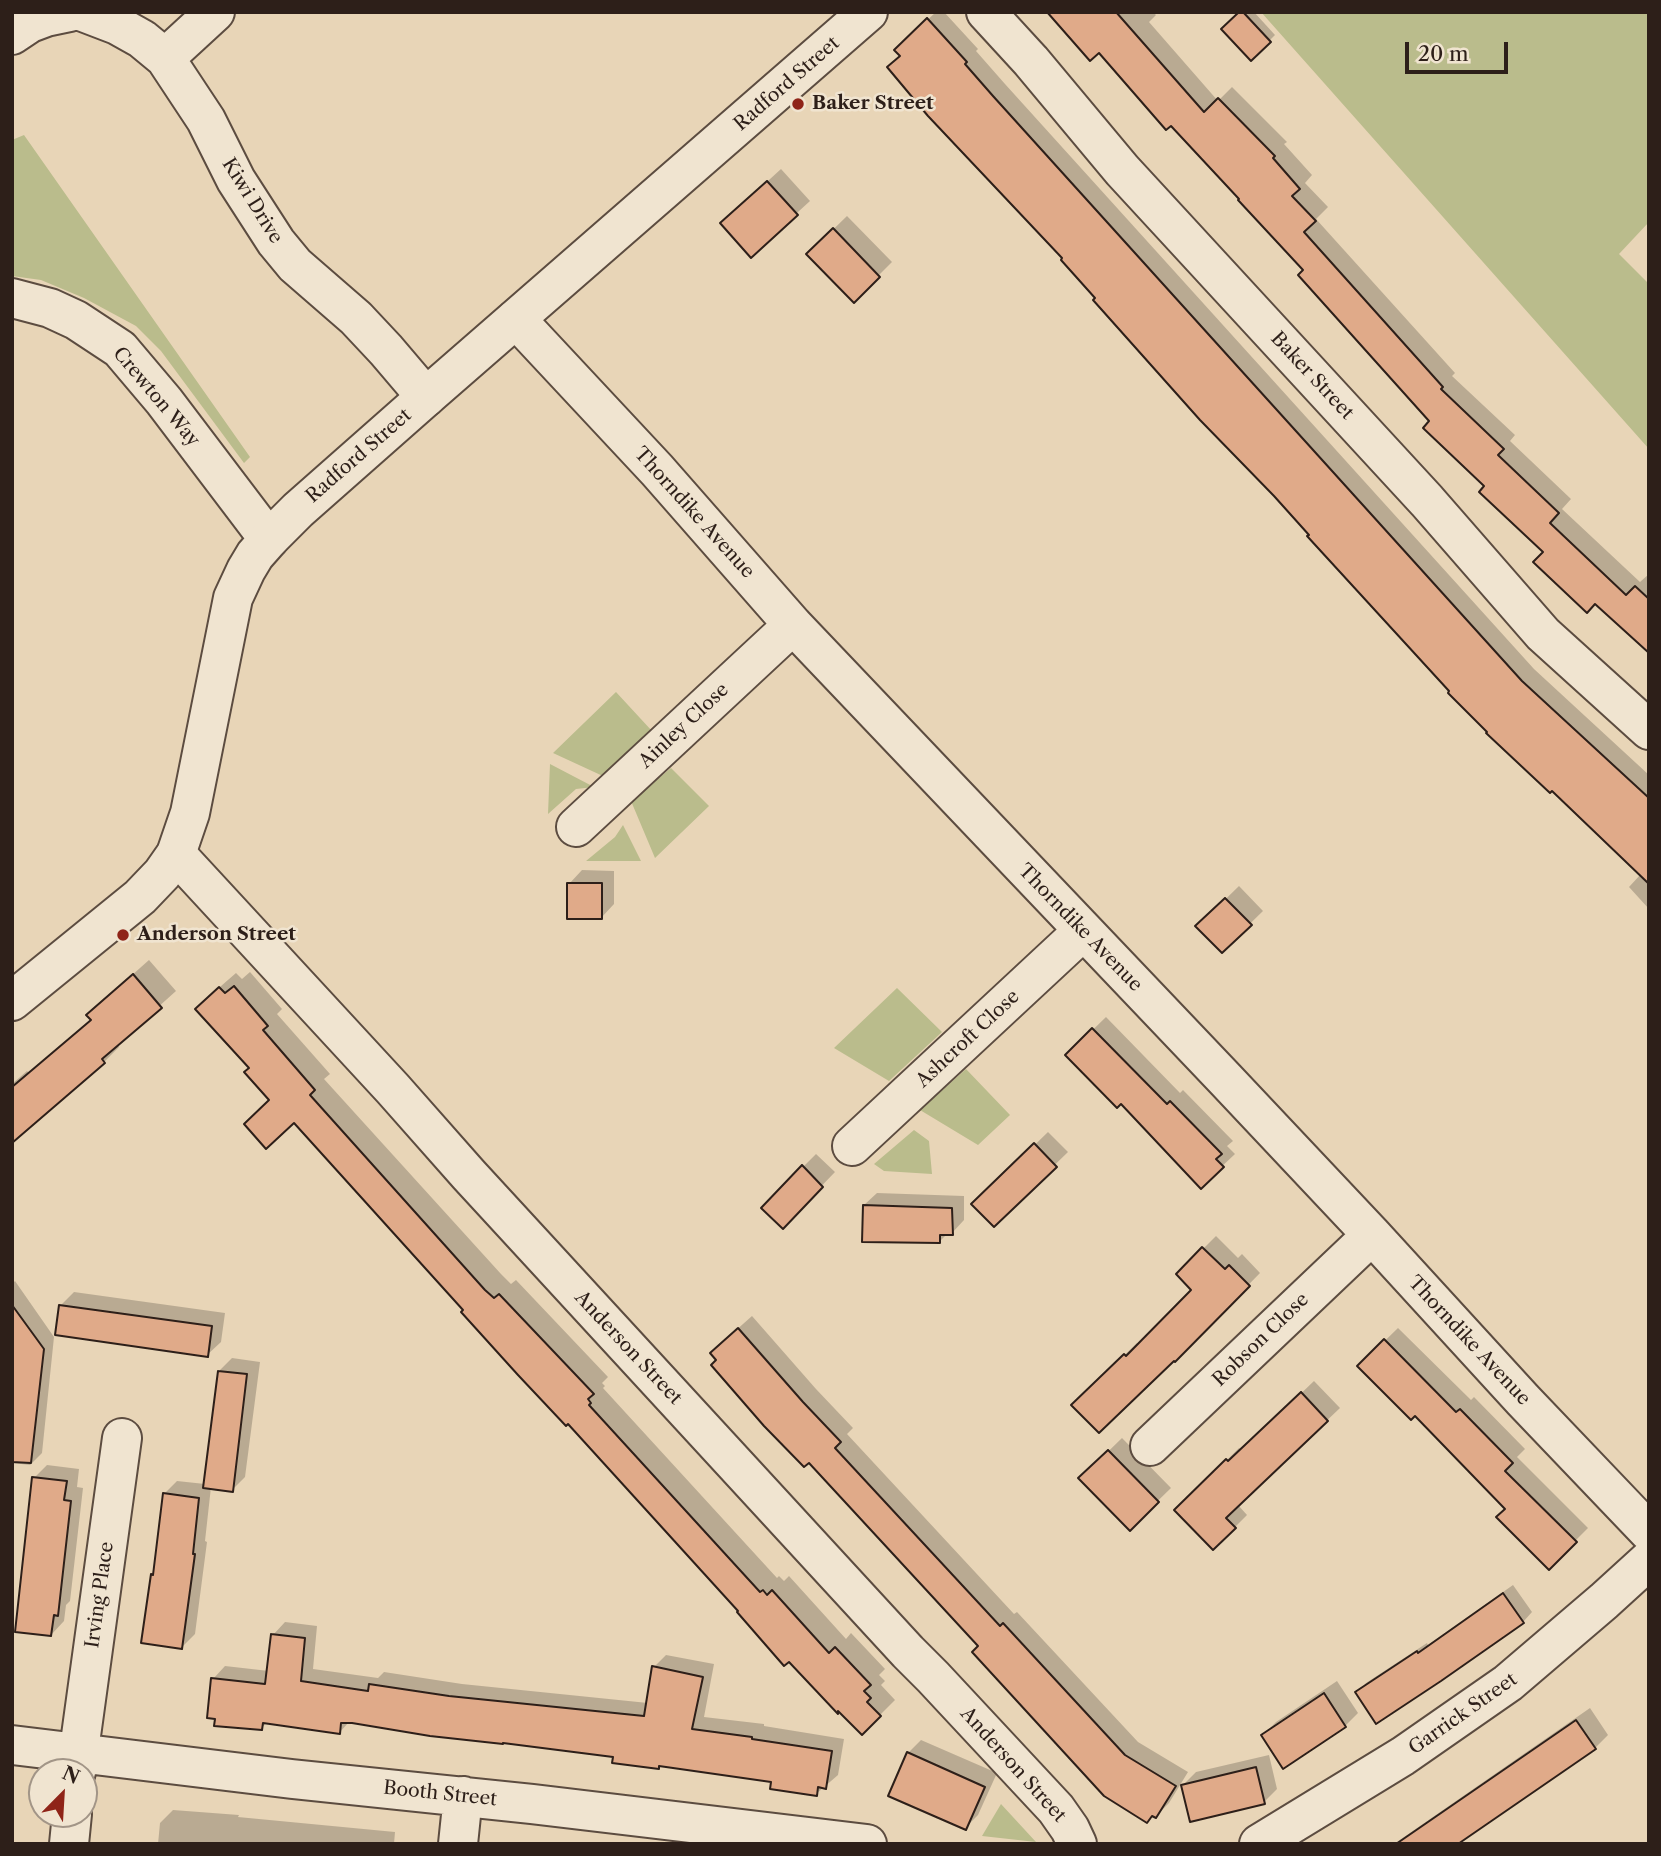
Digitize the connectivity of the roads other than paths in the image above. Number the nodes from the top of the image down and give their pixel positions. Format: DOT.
graph roads {
  1 [pos="69,12"];
  2 [pos="83,12"];
  3 [pos="215,12"];
  4 [pos="869,12"];
  5 [pos="986,12"];
  6 [pos="12,34"];
  7 [pos="165,58"];
  8 [pos="12,298"];
  9 [pos="516,319"];
  10 [pos="426,397"];
  11 [pos="270,538"];
  12 [pos="793,625"];
  13 [pos="1649,730"];
  14 [pos="576,827"];
  15 [pos="176,854"];
  16 [pos="1083,931"];
  17 [pos="12,1001"];
  18 [pos="852,1146"];
  19 [pos="1372,1235"];
  20 [pos="122,1438"];
  21 [pos="1150,1446"];
  22 [pos="1649,1532"];
  23 [pos="1649,1560"];
  24 [pos="12,1745"];
  25 [pos="62,1758"];
  26 [pos="78,1758"];
  27 [pos="98,1764"];
  28 [pos="464,1796"];
  29 [pos="458,1844"];
  30 [pos="867,1844"];
  31 [pos="1077,1844"];
  32 [pos="1259,1844"];
  1 -- 6 [label="street"];
  2 -- 7 [label="street, Kiwi Drive"];
  3 -- 7 [label="street"];
  4 -- 9 [label="street, Radford Street"];
  5 -- 13 [label="street, Baker Street"];
  7 -- 10 [label="street, Kiwi Drive"];
  8 -- 11 [label="street, Crewton Way"];
  9 -- 10 [label="street, Radford Street"];
  9 -- 12 [label="street, Thorndike Avenue"];
  10 -- 11 [label="street, Radford Street"];
  11 -- 15 [label="street, Radford Street"];
  12 -- 14 [label="street, Ainley Close"];
  12 -- 16 [label="street, Thorndike Avenue"];
  15 -- 17 [label="street, Radford Street"];
  15 -- 31 [label="street, Anderson Street"];
  16 -- 18 [label="street, Ashcroft Close"];
  16 -- 19 [label="street, Thorndike Avenue"];
  19 -- 21 [label="street, Robson Close"];
  19 -- 22 [label="street, Thorndike Avenue"];
  20 -- 26 [label="street, Irving Place"];
  23 -- 32 [label="street, Garrick Street"];
  24 -- 25 [label="street, Booth Street"];
  27 -- 28 [label="street, Booth Street"];
  28 -- 29 [label="street"];
  28 -- 30 [label="street, Booth Street"];
}
